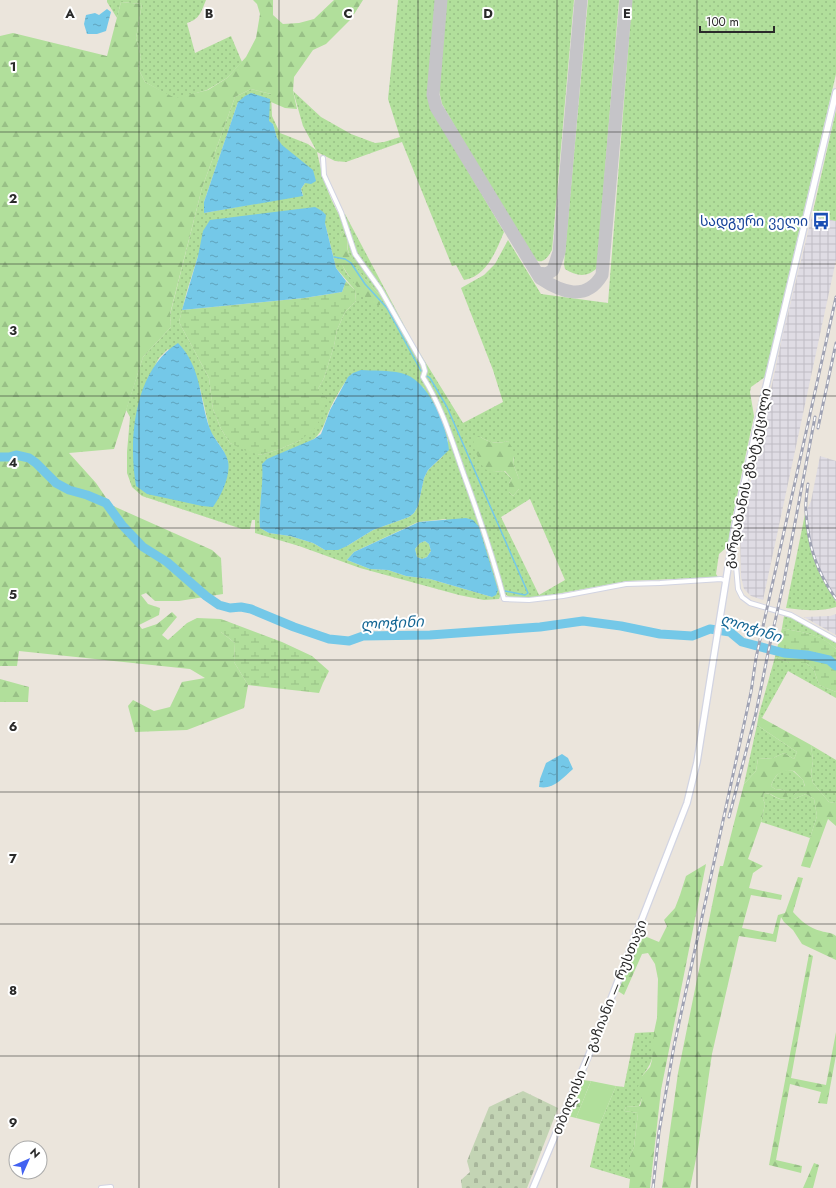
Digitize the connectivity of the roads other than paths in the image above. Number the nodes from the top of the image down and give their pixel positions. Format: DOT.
graph roads {
  1 [pos="836,92"];
  2 [pos="323,158"];
  3 [pos="731,553"];
  4 [pos="726,581"];
  5 [pos="836,640"];
  6 [pos="663,865"];
  7 [pos="112,1187"];
  8 [pos="100,1188"];
  9 [pos="533,1188"];
  1 -- 3 [label="main road, გარდაბანის გზატკეცილი"];
  2 -- 4 [label="street"];
  3 -- 4 [label="main road, გარდაბანის გზატკეცილი"];
  3 -- 5 [label="street"];
  4 -- 6 [label="main road, გარდაბანის გზატკეცილი"];
  6 -- 9 [label="main road, თბილისი — გაჩიანი — რუსთავი"];
  7 -- 8 [label="street"];
}
